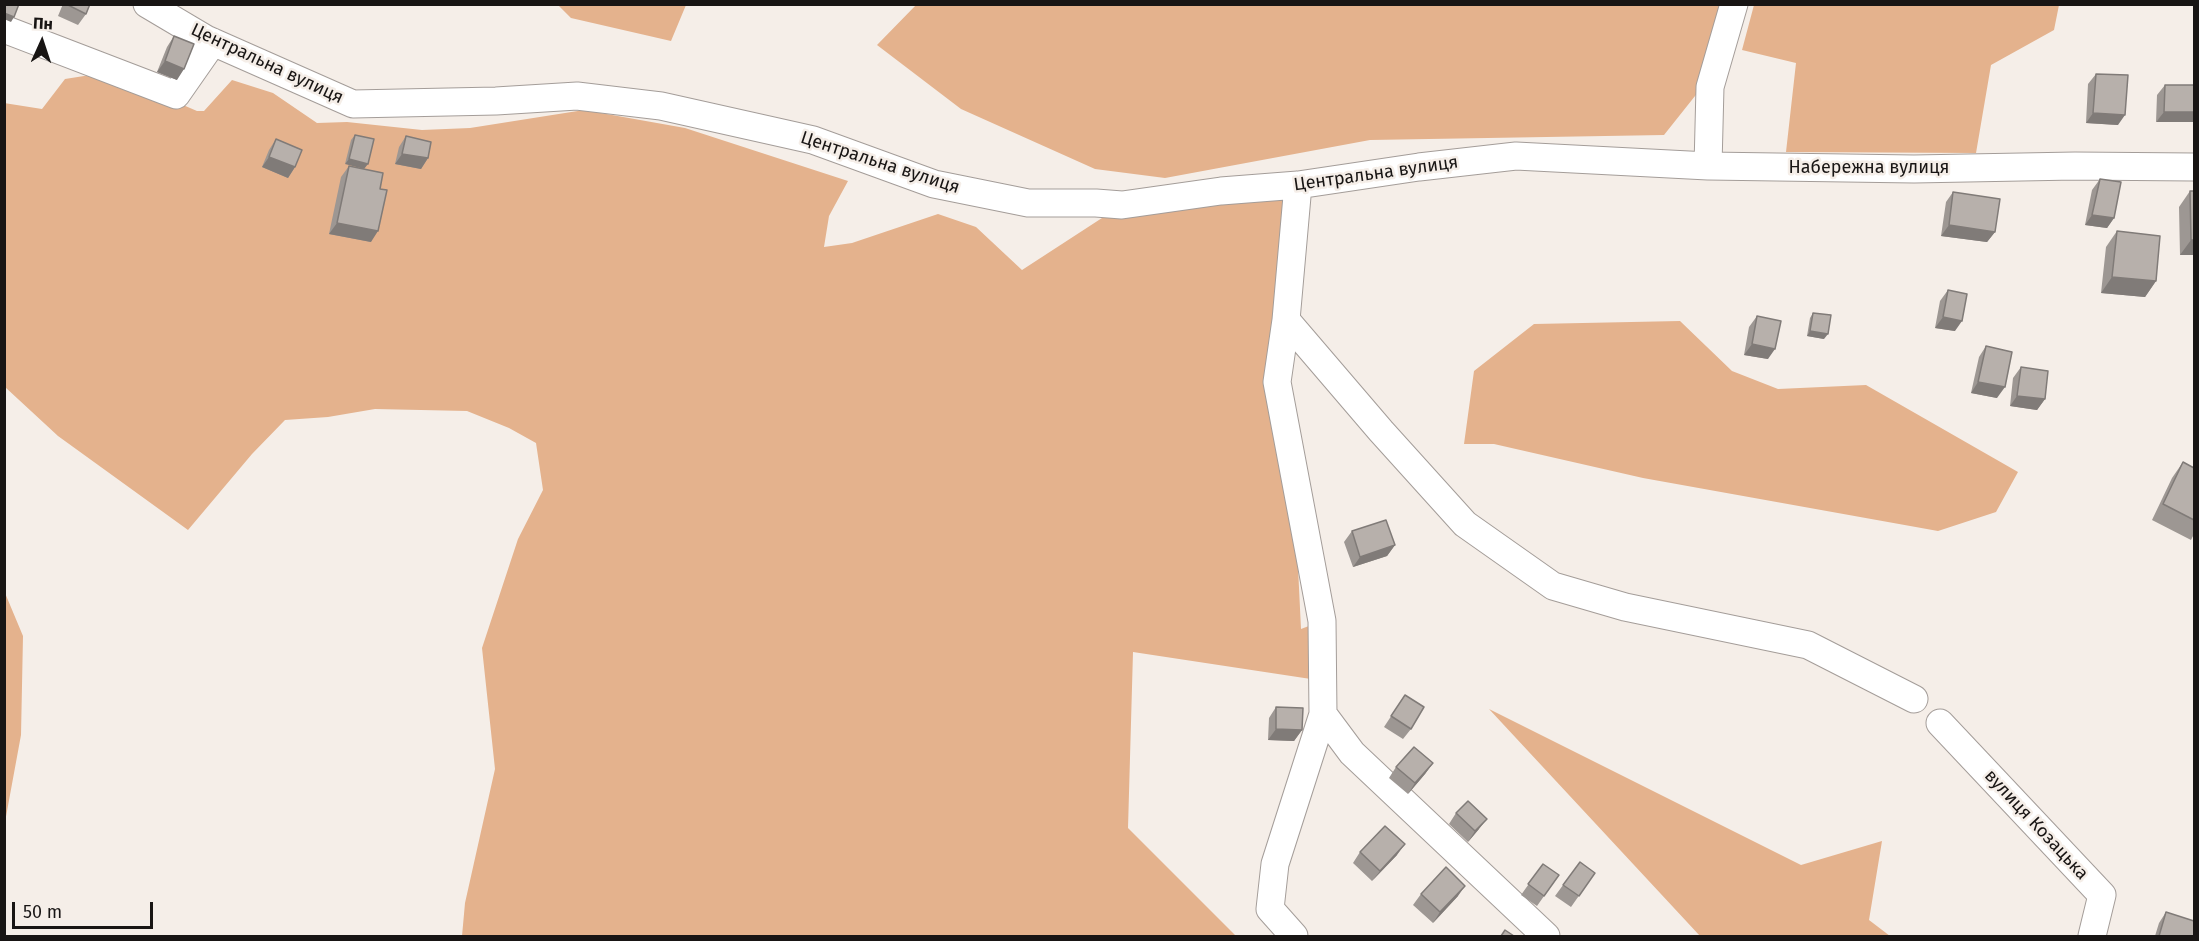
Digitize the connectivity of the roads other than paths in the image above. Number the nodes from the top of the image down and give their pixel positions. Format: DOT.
graph roads {
  1 [pos="147,4"];
  2 [pos="1734,4"];
  3 [pos="4,29"];
  4 [pos="213,42"];
  5 [pos="1708,166"];
  6 [pos="2194,167"];
  7 [pos="1298,185"];
  8 [pos="1286,320"];
  9 [pos="1914,699"];
  10 [pos="1323,714"];
  11 [pos="1940,723"];
  12 [pos="1294,936"];
  13 [pos="1546,936"];
  14 [pos="2092,936"];
  1 -- 4 [label="street, Центральна вулиця"];
  2 -- 5 [label="street"];
  3 -- 4 [label="street"];
  4 -- 7 [label="street, Центральна вулиця"];
  5 -- 6 [label="street, Набережна вулиця"];
  5 -- 7 [label="street, Центральна вулиця"];
  7 -- 8 [label="street"];
  8 -- 9 [label="street"];
  8 -- 10 [label="street"];
  10 -- 12 [label="street"];
  10 -- 13 [label="street"];
  11 -- 14 [label="street, вулиця Козацька"];
}
